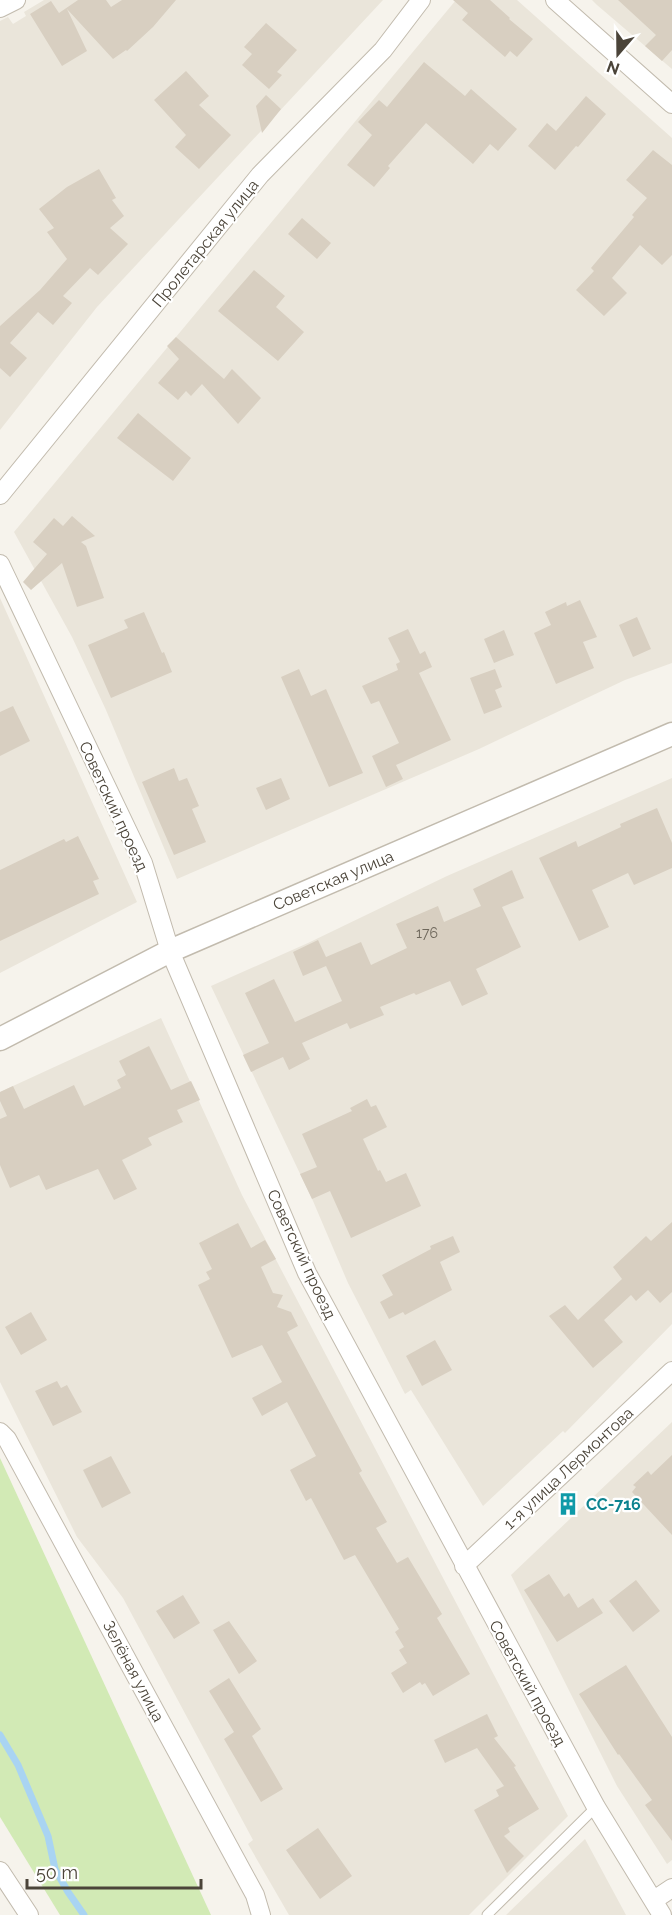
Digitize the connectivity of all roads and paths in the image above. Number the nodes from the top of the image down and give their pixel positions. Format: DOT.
graph roads {
  1 [pos="16,0"];
  2 [pos="421,0"];
  3 [pos="555,0"];
  4 [pos="0,9"];
  5 [pos="672,104"];
  6 [pos="0,495"];
  7 [pos="0,564"];
  8 [pos="672,734"];
  9 [pos="170,951"];
  10 [pos="0,1039"];
  11 [pos="672,1371"];
  12 [pos="0,1432"];
  13 [pos="464,1566"];
  14 [pos="596,1808"];
  15 [pos="0,1871"];
  16 [pos="672,1888"];
  17 [pos="658,1908"];
  18 [pos="29,1915"];
  19 [pos="261,1915"];
  20 [pos="487,1915"];
  1 -- 4 [label="street"];
  2 -- 6 [label="street, Пролетарская улица"];
  3 -- 5 [label="street"];
  7 -- 9 [label="street, Советский проезд"];
  8 -- 9 [label="street, Советская улица"];
  9 -- 10 [label="street, Советская улица"];
  9 -- 13 [label="street, Советский проезд"];
  11 -- 13 [label="street, 1-я улица Лермонтова"];
  12 -- 19 [label="street, Зелёная улица"];
  13 -- 14 [label="street, Советский проезд"];
  14 -- 17 [label="street, Советский проезд"];
  14 -- 20 [label="lane"];
  15 -- 18 [label="street"];
  16 -- 17 [label="street"];
}
